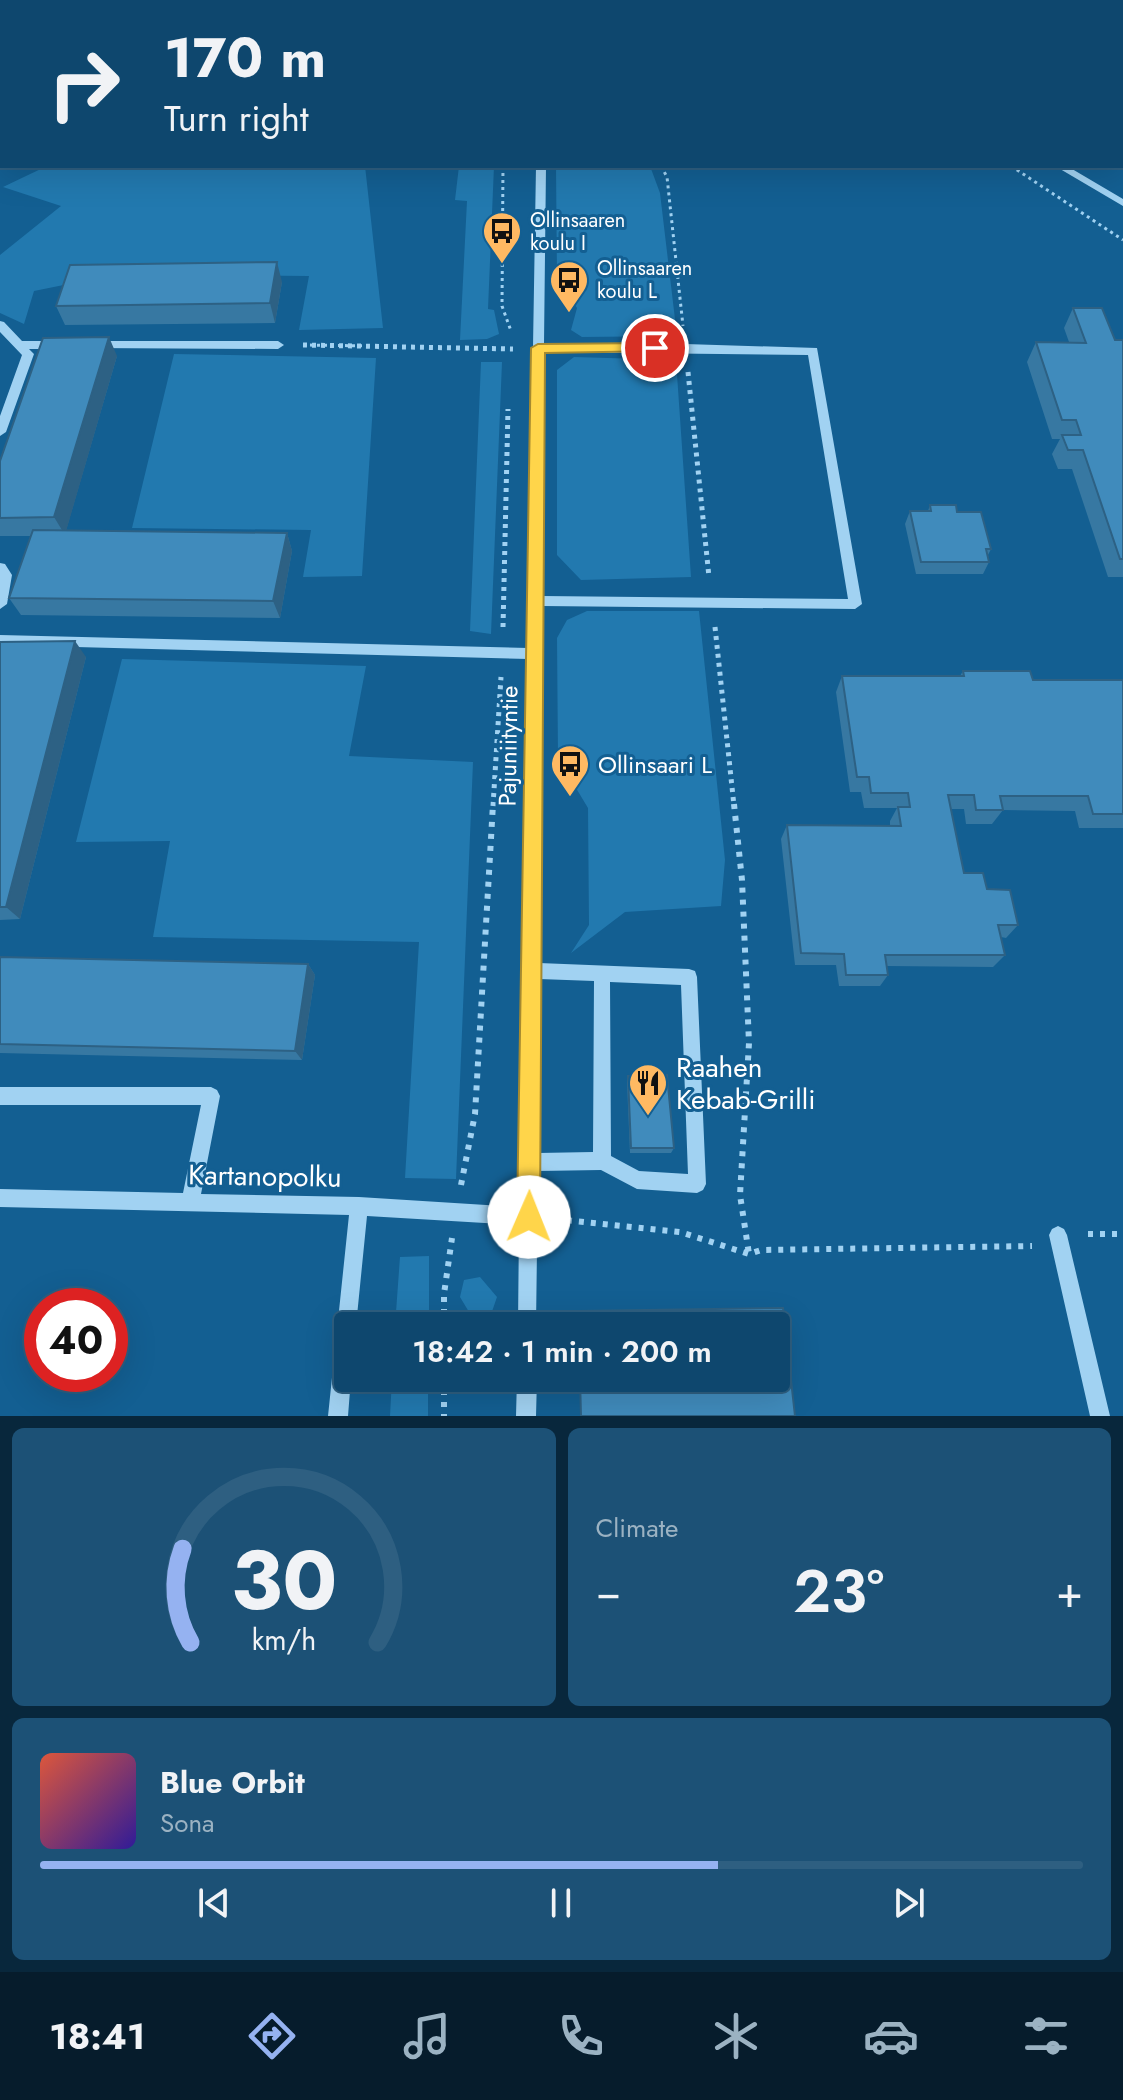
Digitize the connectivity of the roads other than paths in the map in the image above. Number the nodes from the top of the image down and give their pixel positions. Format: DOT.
graph roads {
  1 [pos="541,168"];
  2 [pos="1063,168"];
  3 [pos="1123,203"];
  4 [pos="0,325"];
  5 [pos="19,345"];
  6 [pos="65,345"];
  7 [pos="80,345"];
  8 [pos="278,345"];
  9 [pos="538,348"];
  10 [pos="0,432"];
  11 [pos="0,568"];
  12 [pos="535,601"];
  13 [pos="0,604"];
  14 [pos="0,640"];
  15 [pos="535,654"];
  16 [pos="531,971"];
  17 [pos="602,974"];
  18 [pos="0,1096"];
  19 [pos="602,1161"];
  20 [pos="529,1162"];
  21 [pos="0,1198"];
  22 [pos="190,1203"];
  23 [pos="359,1206"];
  24 [pos="529,1217"];
  25 [pos="1058,1235"];
  26 [pos="527,1312"];
  27 [pos="527,1392"];
  28 [pos="338,1416"];
  29 [pos="526,1416"];
  30 [pos="1100,1416"];
  1 -- 9 [label="street, Pajuniityntie"];
  2 -- 3 [label="street"];
  4 -- 5 [label="street"];
  5 -- 6 [label="street"];
  5 -- 10 [label="street"];
  7 -- 8 [label="street"];
  9 -- 12 [label="street, Pajuniityntie"];
  9 -- 12 [label="street"];
  11 -- 13 [label="street"];
  12 -- 15 [label="street, Pajuniityntie"];
  14 -- 15 [label="street"];
  15 -- 16 [label="street, Pajuniityntie"];
  16 -- 17 [label="street"];
  16 -- 20 [label="street, Pajuniityntie"];
  17 -- 19 [label="street"];
  17 -- 19 [label="street"];
  18 -- 22 [label="street"];
  19 -- 20 [label="street"];
  20 -- 24 [label="street, Pajuniityntie"];
  21 -- 22 [label="street, Kartanopolku"];
  22 -- 23 [label="street, Kartanopolku"];
  23 -- 24 [label="street, Kartanopolku"];
  23 -- 28 [label="street"];
  24 -- 26 [label="street, Pajuniityntie"];
  25 -- 30 [label="street"];
  27 -- 29 [label="street"];
}
